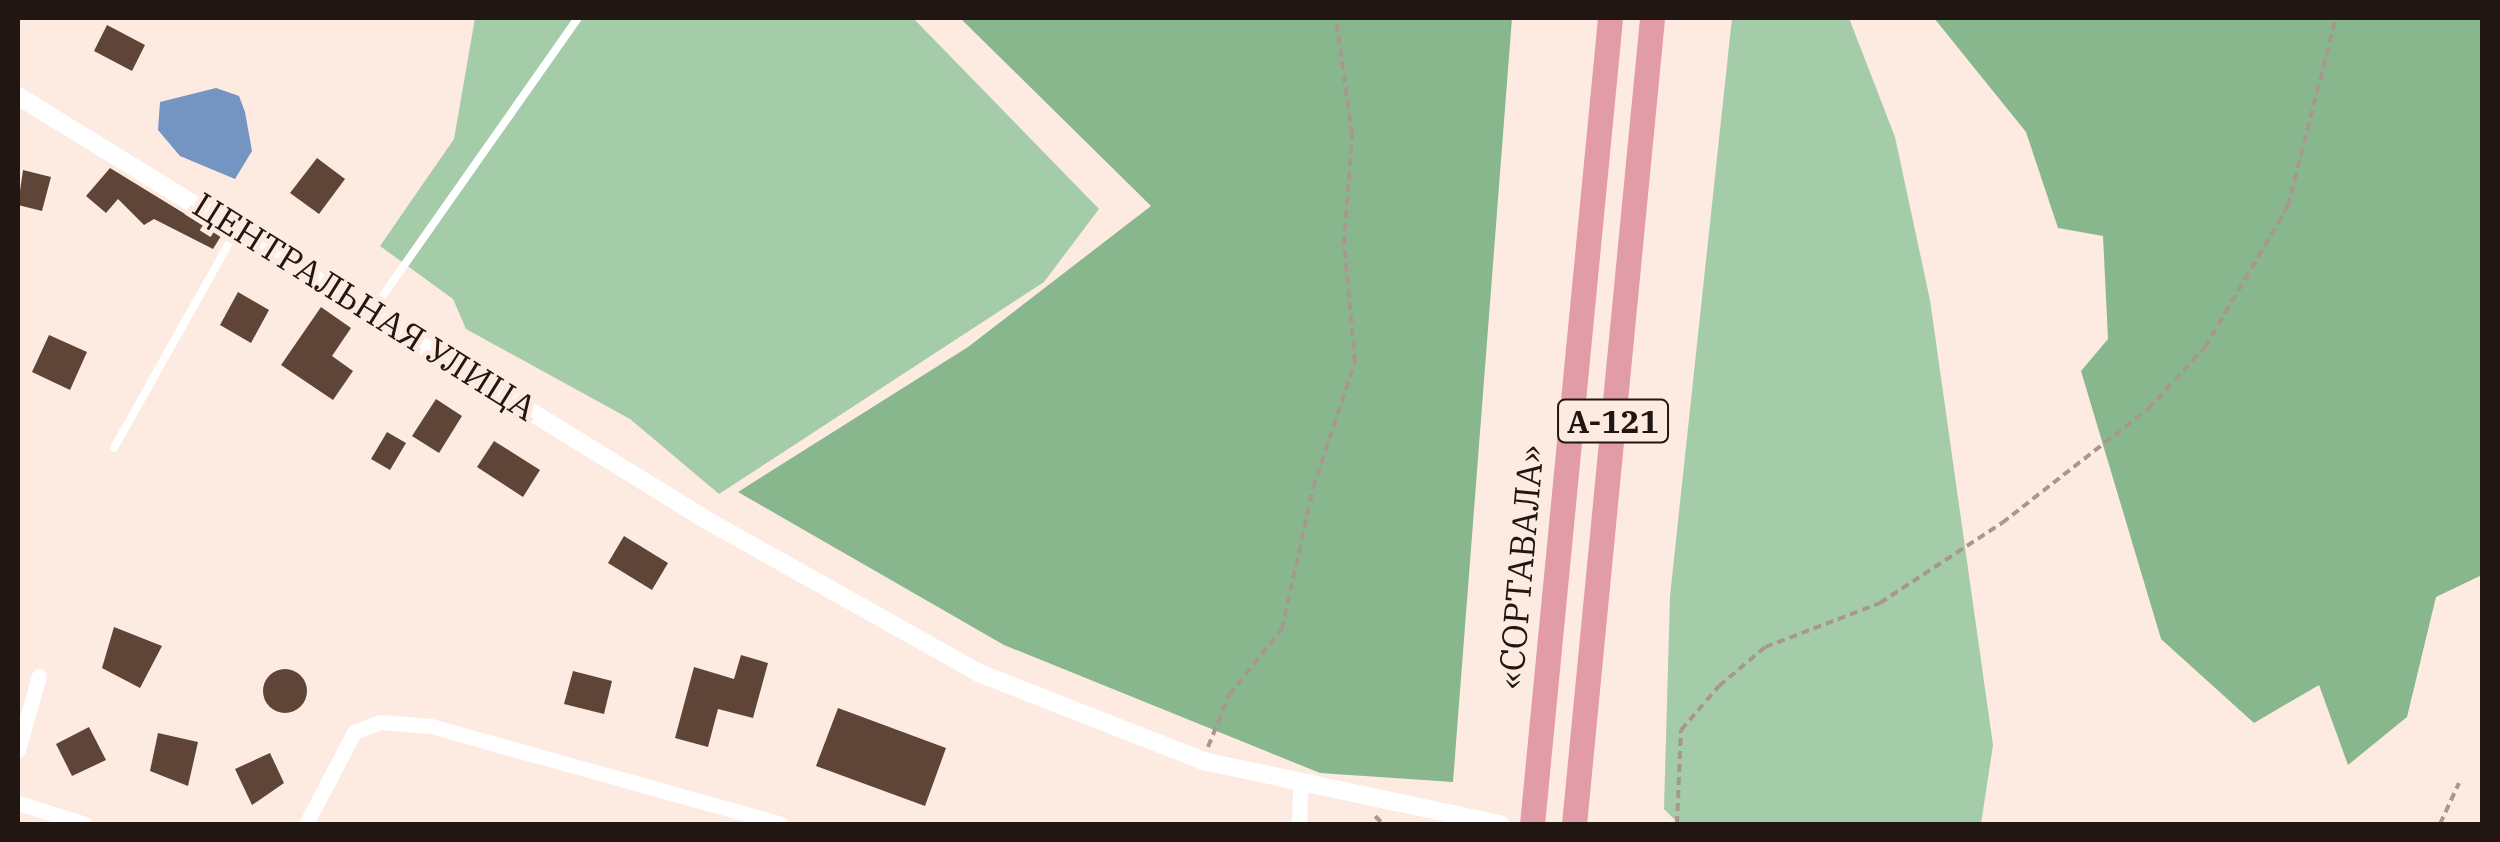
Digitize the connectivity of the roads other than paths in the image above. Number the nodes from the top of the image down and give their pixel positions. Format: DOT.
graph roads {
  1 [pos="578,18"];
  2 [pos="1610,18"];
  3 [pos="1652,18"];
  4 [pos="18,96"];
  5 [pos="238,227"];
  6 [pos="372,311"];
  7 [pos="114,448"];
  8 [pos="39,676"];
  9 [pos="18,750"];
  10 [pos="1300,786"];
  11 [pos="18,803"];
  12 [pos="86,824"];
  13 [pos="306,824"];
  14 [pos="782,824"];
  15 [pos="1299,824"];
  16 [pos="1500,824"];
  17 [pos="1532,824"];
  18 [pos="1574,824"];
  1 -- 6 [label="lane"];
  2 -- 17 [label="highway, «СОРТАВАЛА» / А-121"];
  3 -- 18 [label="highway, А-121"];
  4 -- 5 [label="street, ЦЕНТРАЛЬНАЯ УЛИЦА"];
  5 -- 6 [label="street, ЦЕНТРАЛЬНАЯ УЛИЦА"];
  5 -- 7 [label="lane"];
  6 -- 10 [label="street, ЦЕНТРАЛЬНАЯ УЛИЦА"];
  8 -- 9 [label="street"];
  10 -- 15 [label="street"];
  10 -- 16 [label="street, ЦЕНТРАЛЬНАЯ УЛИЦА"];
  11 -- 12 [label="street"];
  13 -- 14 [label="street"];
}
